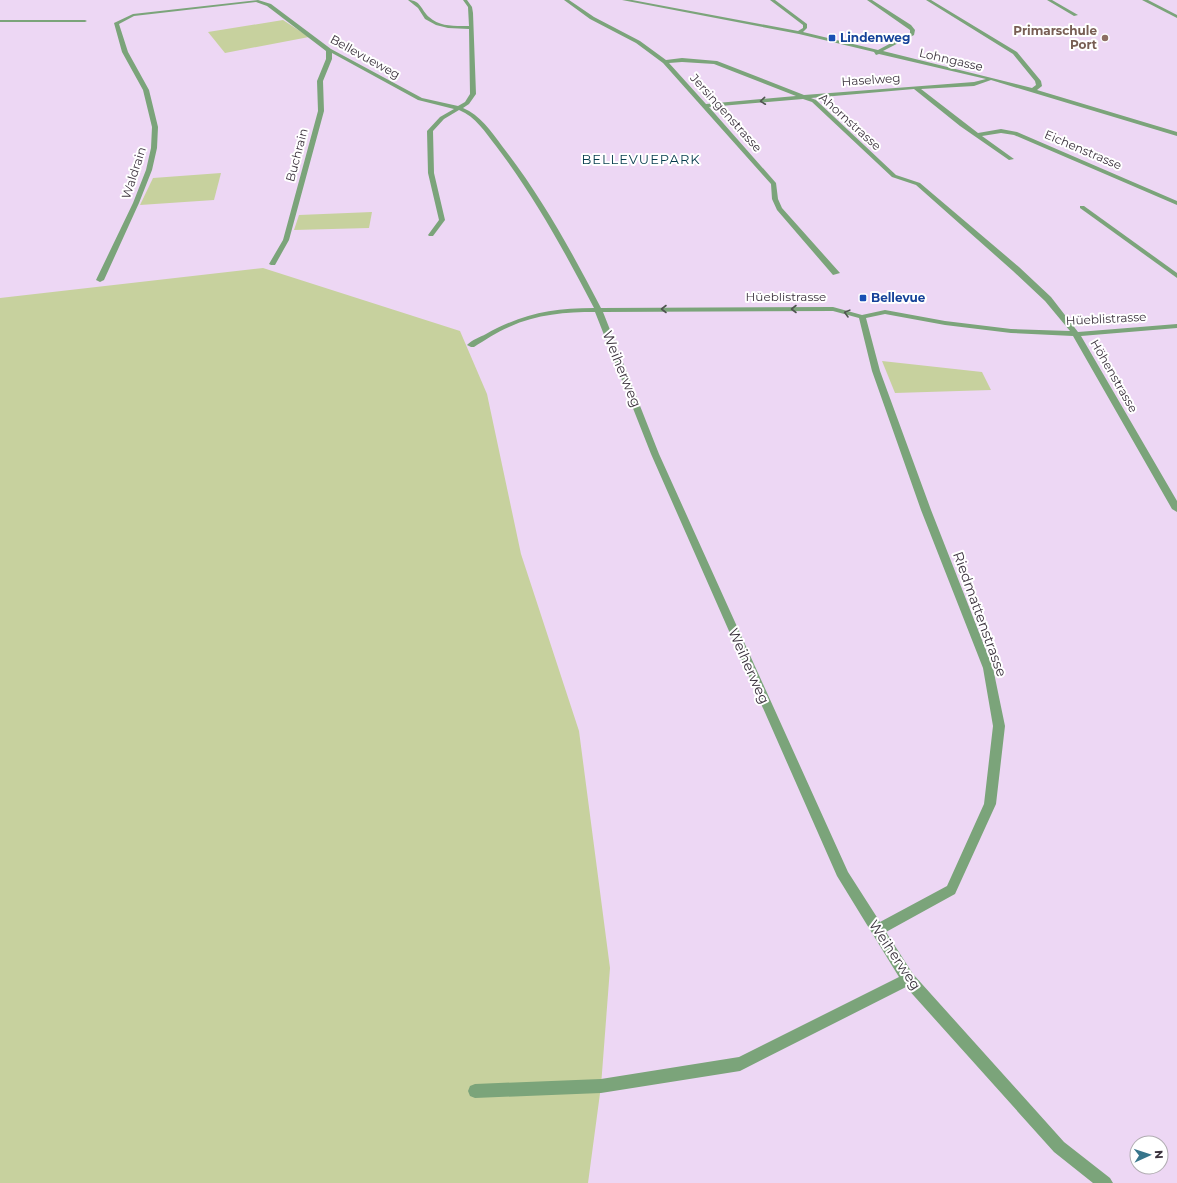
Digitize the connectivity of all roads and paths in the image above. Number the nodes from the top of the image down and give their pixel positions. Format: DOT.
graph roads {
  1 [pos="410,0"];
  2 [pos="465,0"];
  3 [pos="566,0"];
  4 [pos="624,0"];
  5 [pos="772,0"];
  6 [pos="869,0"];
  7 [pos="928,0"];
  8 [pos="1049,0"];
  9 [pos="1144,0"];
  10 [pos="1076,15"];
  11 [pos="1175,16"];
  12 [pos="0,21"];
  13 [pos="85,21"];
  14 [pos="118,25"];
  15 [pos="472,28"];
  16 [pos="800,33"];
  17 [pos="329,50"];
  18 [pos="876,53"];
  19 [pos="665,62"];
  20 [pos="991,79"];
  21 [pos="916,88"];
  22 [pos="1033,90"];
  23 [pos="802,97"];
  24 [pos="705,106"];
  25 [pos="459,108"];
  26 [pos="1177,134"];
  27 [pos="977,135"];
  28 [pos="1011,159"];
  29 [pos="1177,203"];
  30 [pos="1082,207"];
  31 [pos="958,221"];
  32 [pos="431,235"];
  33 [pos="273,264"];
  34 [pos="836,274"];
  35 [pos="1177,276"];
  36 [pos="100,280"];
  37 [pos="598,309"];
  38 [pos="862,317"];
  39 [pos="1177,326"];
  40 [pos="1076,334"];
  41 [pos="471,345"];
  42 [pos="1177,509"];
  43 [pos="878,930"];
  44 [pos="908,979"];
  45 [pos="475,1091"];
  46 [pos="1105,1183"];
  1 -- 15 [label="street"];
  2 -- 15 [label="street"];
  3 -- 19 [label="street, Jersingenstrasse"];
  4 -- 16 [label="street, Lohngasse"];
  5 -- 16 [label="street"];
  6 -- 18 [label="street"];
  7 -- 22 [label="street"];
  8 -- 10 [label="street"];
  9 -- 11 [label="street"];
  12 -- 13 [label="street"];
  14 -- 17 [label="street, Bellevueweg"];
  14 -- 36 [label="street, Waldrain"];
  15 -- 25 [label="street"];
  16 -- 18 [label="street, Lohngasse"];
  17 -- 25 [label="street, Bellevueweg"];
  17 -- 33 [label="street, Buchrain"];
  18 -- 20 [label="street, Lohngasse"];
  19 -- 23 [label="street, Ahornstrasse"];
  19 -- 24 [label="street, Jersingenstrasse"];
  20 -- 21 [label="street, Haselweg"];
  20 -- 22 [label="street, Lohngasse"];
  21 -- 23 [label="street, Haselweg"];
  21 -- 27 [label="street"];
  22 -- 26 [label="street, Lohngasse"];
  23 -- 24 [label="street, Haselweg, one-way"];
  23 -- 31 [label="street, Ahornstrasse"];
  24 -- 34 [label="street, Jersingenstrasse"];
  25 -- 32 [label="street"];
  25 -- 37 [label="street, Weiherweg"];
  27 -- 28 [label="street"];
  27 -- 29 [label="street, Eichenstrasse"];
  30 -- 35 [label="street"];
  31 -- 40 [label="street, Höhenstrasse"];
  38 -- 37 [label="street, Hüeblistrasse, one-way"];
  37 -- 41 [label="street, Hüeblistrasse"];
  37 -- 43 [label="street, Weiherweg"];
  38 -- 40 [label="street, Hüeblistrasse"];
  38 -- 43 [label="street, Riedmattenstrasse"];
  39 -- 40 [label="street, Hüeblistrasse"];
  40 -- 42 [label="street, Höhenstrasse"];
  43 -- 44 [label="street, Weiherweg"];
  44 -- 45 [label="street"];
  44 -- 46 [label="street, Weiherweg"];
}
